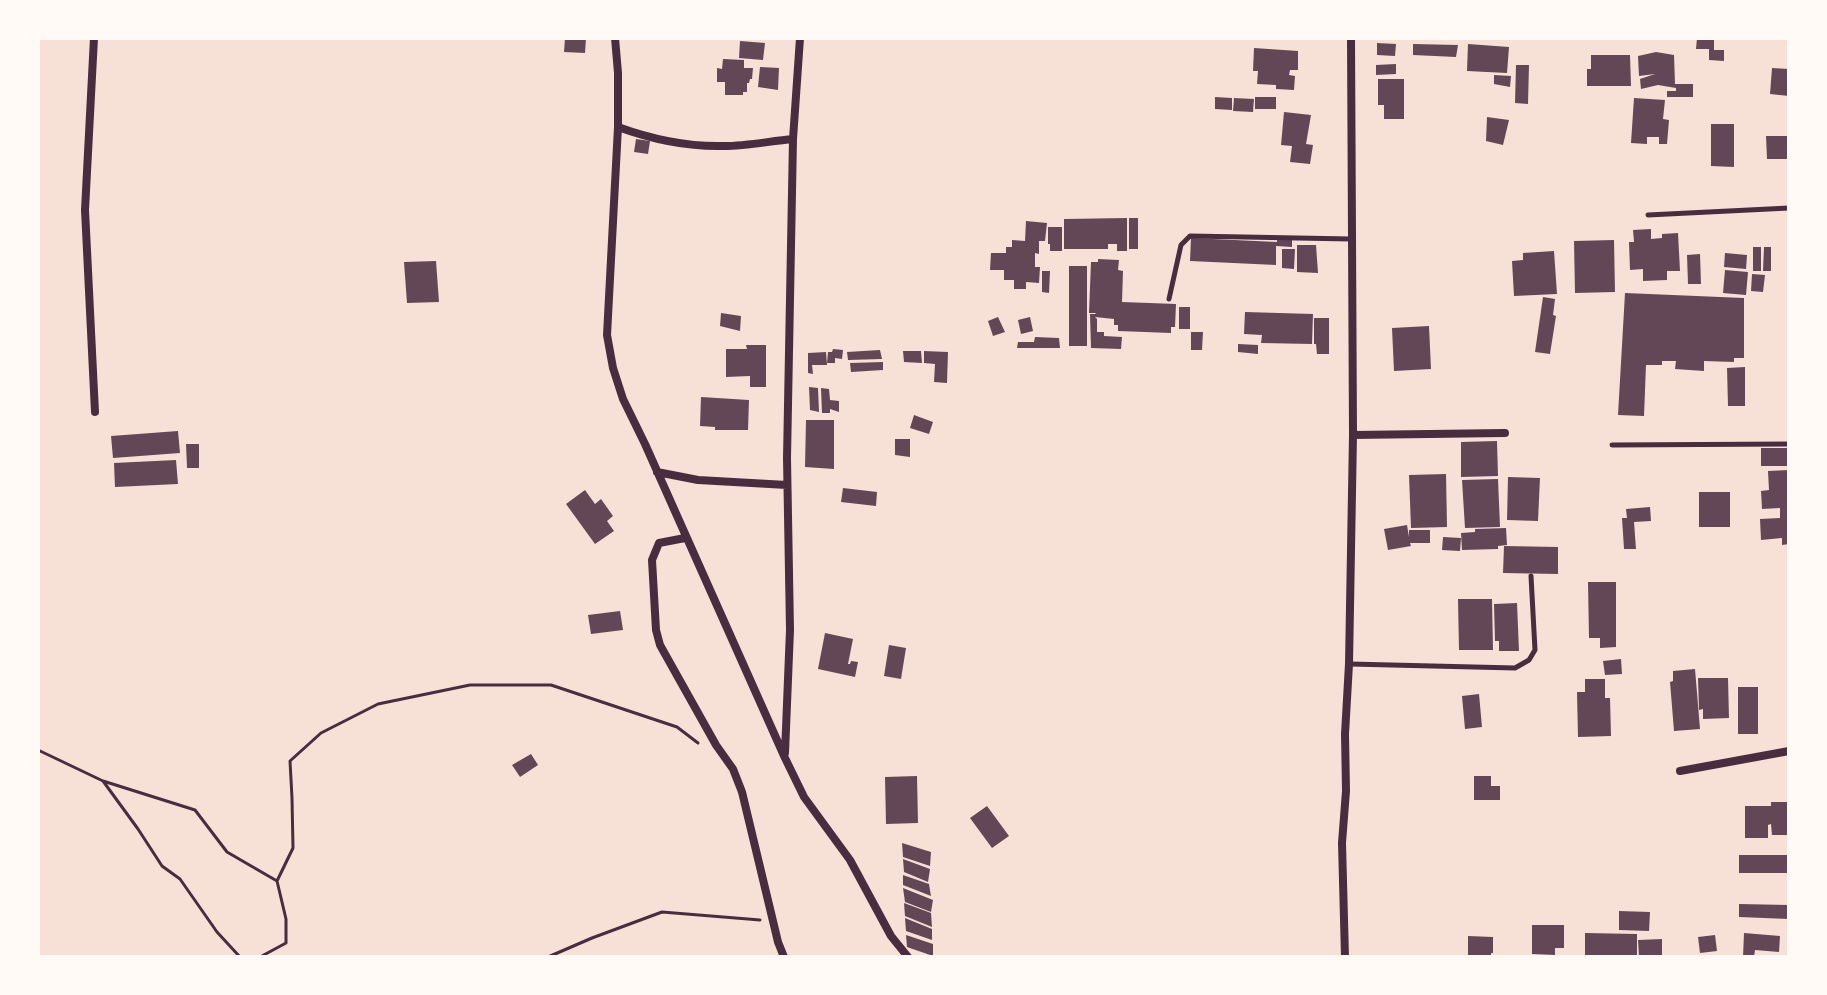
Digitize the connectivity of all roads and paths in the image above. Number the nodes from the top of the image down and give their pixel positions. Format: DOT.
graph roads {
  1 [pos="94,38"];
  2 [pos="615,38"];
  3 [pos="800,38"];
  4 [pos="1351,38"];
  5 [pos="618,127"];
  6 [pos="793,139"];
  7 [pos="1789,208"];
  8 [pos="1648,215"];
  9 [pos="1352,239"];
  10 [pos="1169,299"];
  11 [pos="95,412"];
  12 [pos="1505,433"];
  13 [pos="1353,435"];
  14 [pos="1789,444"];
  15 [pos="1612,445"];
  16 [pos="657,472"];
  17 [pos="787,485"];
  18 [pos="685,538"];
  19 [pos="1531,576"];
  20 [pos="1349,664"];
  21 [pos="699,744"];
  22 [pos="38,750"];
  23 [pos="1789,751"];
  24 [pos="785,758"];
  25 [pos="1680,771"];
  26 [pos="103,781"];
  27 [pos="277,881"];
  28 [pos="774,921"];
  29 [pos="240,957"];
  30 [pos="260,957"];
  31 [pos="548,957"];
  32 [pos="784,957"];
  33 [pos="908,957"];
  34 [pos="1345,957"];
  1 -- 11 [label="street"];
  2 -- 5 [label="street"];
  3 -- 6 [label="street"];
  4 -- 9 [label="street"];
  5 -- 6 [label="street"];
  5 -- 16 [label="street"];
  6 -- 17 [label="street"];
  7 -- 8 [label="lane"];
  9 -- 10 [label="lane"];
  9 -- 13 [label="street"];
  12 -- 13 [label="street"];
  13 -- 20 [label="street"];
  14 -- 15 [label="lane"];
  16 -- 17 [label="street"];
  16 -- 18 [label="street"];
  17 -- 24 [label="street"];
  18 -- 24 [label="street"];
  18 -- 28 [label="street"];
  19 -- 20 [label="lane"];
  20 -- 34 [label="street"];
  21 -- 27 [label="path"];
  22 -- 26 [label="path"];
  23 -- 25 [label="street"];
  24 -- 33 [label="street"];
  26 -- 27 [label="path"];
  26 -- 29 [label="path"];
  27 -- 30 [label="path"];
  28 -- 31 [label="path"];
  28 -- 32 [label="street"];
}
